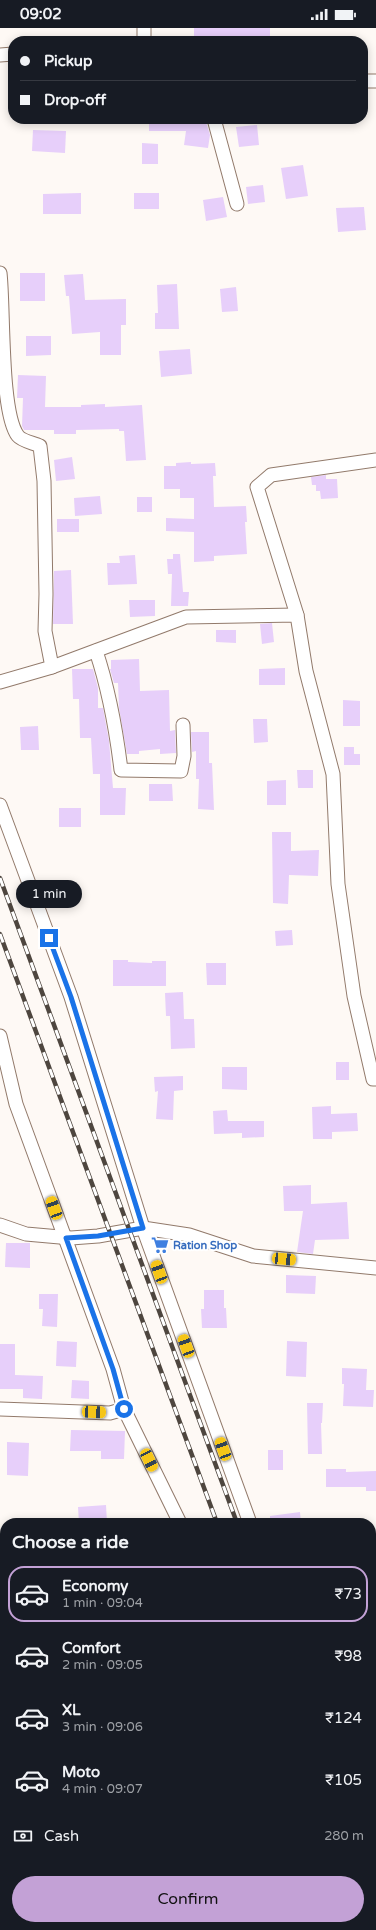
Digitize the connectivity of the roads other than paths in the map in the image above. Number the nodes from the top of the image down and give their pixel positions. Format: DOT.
graph roads {
  1 [pos="215,124"];
  2 [pos="237,204"];
  3 [pos="0,273"];
  4 [pos="376,460"];
  5 [pos="297,615"];
  6 [pos="96,651"];
  7 [pos="52,667"];
  8 [pos="0,682"];
  9 [pos="183,725"];
  10 [pos="0,805"];
  11 [pos="0,1036"];
  12 [pos="376,1079"];
  13 [pos="0,1225"];
  14 [pos="143,1228"];
  15 [pos="66,1238"];
  16 [pos="376,1268"];
  17 [pos="0,1408"];
  18 [pos="124,1409"];
  19 [pos="178,1518"];
  20 [pos="248,1518"];
  1 -- 2 [label="street"];
  3 -- 7 [label="street"];
  4 -- 5 [label="street"];
  5 -- 6 [label="street"];
  5 -- 12 [label="street"];
  6 -- 7 [label="street"];
  6 -- 9 [label="street"];
  7 -- 8 [label="street"];
  10 -- 14 [label="street"];
  11 -- 15 [label="street"];
  13 -- 15 [label="street"];
  14 -- 15 [label="street"];
  14 -- 16 [label="street"];
  14 -- 20 [label="street"];
  15 -- 18 [label="street"];
  17 -- 18 [label="street"];
  18 -- 19 [label="street"];
}
